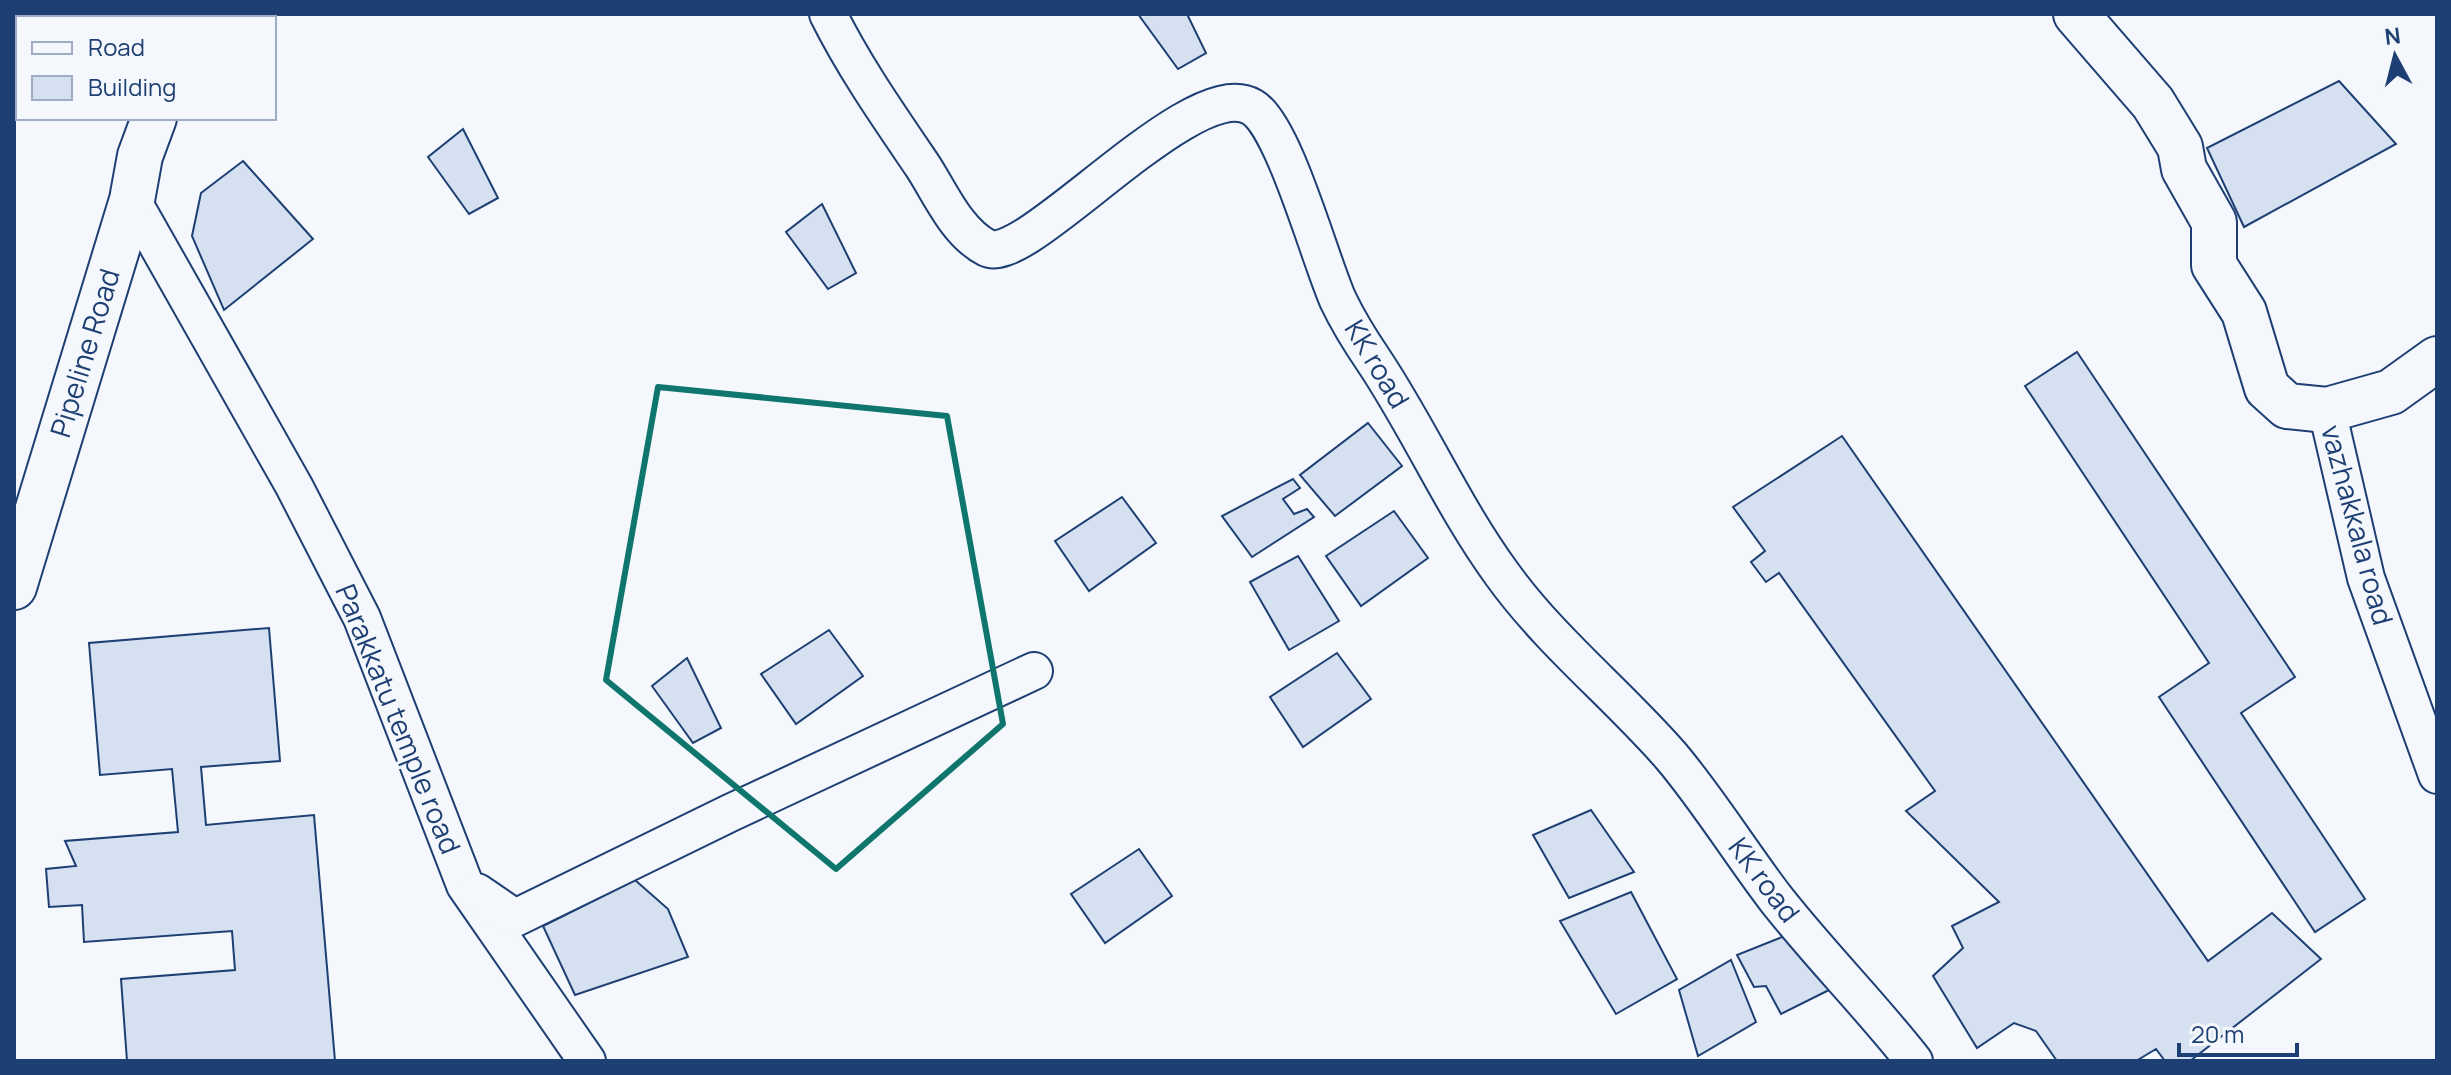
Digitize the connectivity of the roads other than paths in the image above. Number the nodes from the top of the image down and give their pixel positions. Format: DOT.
graph roads {
  1 [pos="828,14"];
  2 [pos="2076,14"];
  3 [pos="139,131"];
  4 [pos="132,200"];
  5 [pos="2437,359"];
  6 [pos="2327,410"];
  7 [pos="14,587"];
  8 [pos="1034,671"];
  9 [pos="2437,775"];
  10 [pos="465,885"];
  11 [pos="587,1061"];
  12 [pos="1914,1061"];
  1 -- 12 [label="street, KK road"];
  2 -- 6 [label="street"];
  3 -- 4 [label="street, Pipeline Road"];
  4 -- 7 [label="street, Pipeline Road"];
  4 -- 10 [label="street, Parakkatu temple road"];
  5 -- 6 [label="street"];
  6 -- 9 [label="street, vazhakkala road"];
  8 -- 10 [label="street"];
  10 -- 11 [label="street, Parakkatu temple road"];
}
